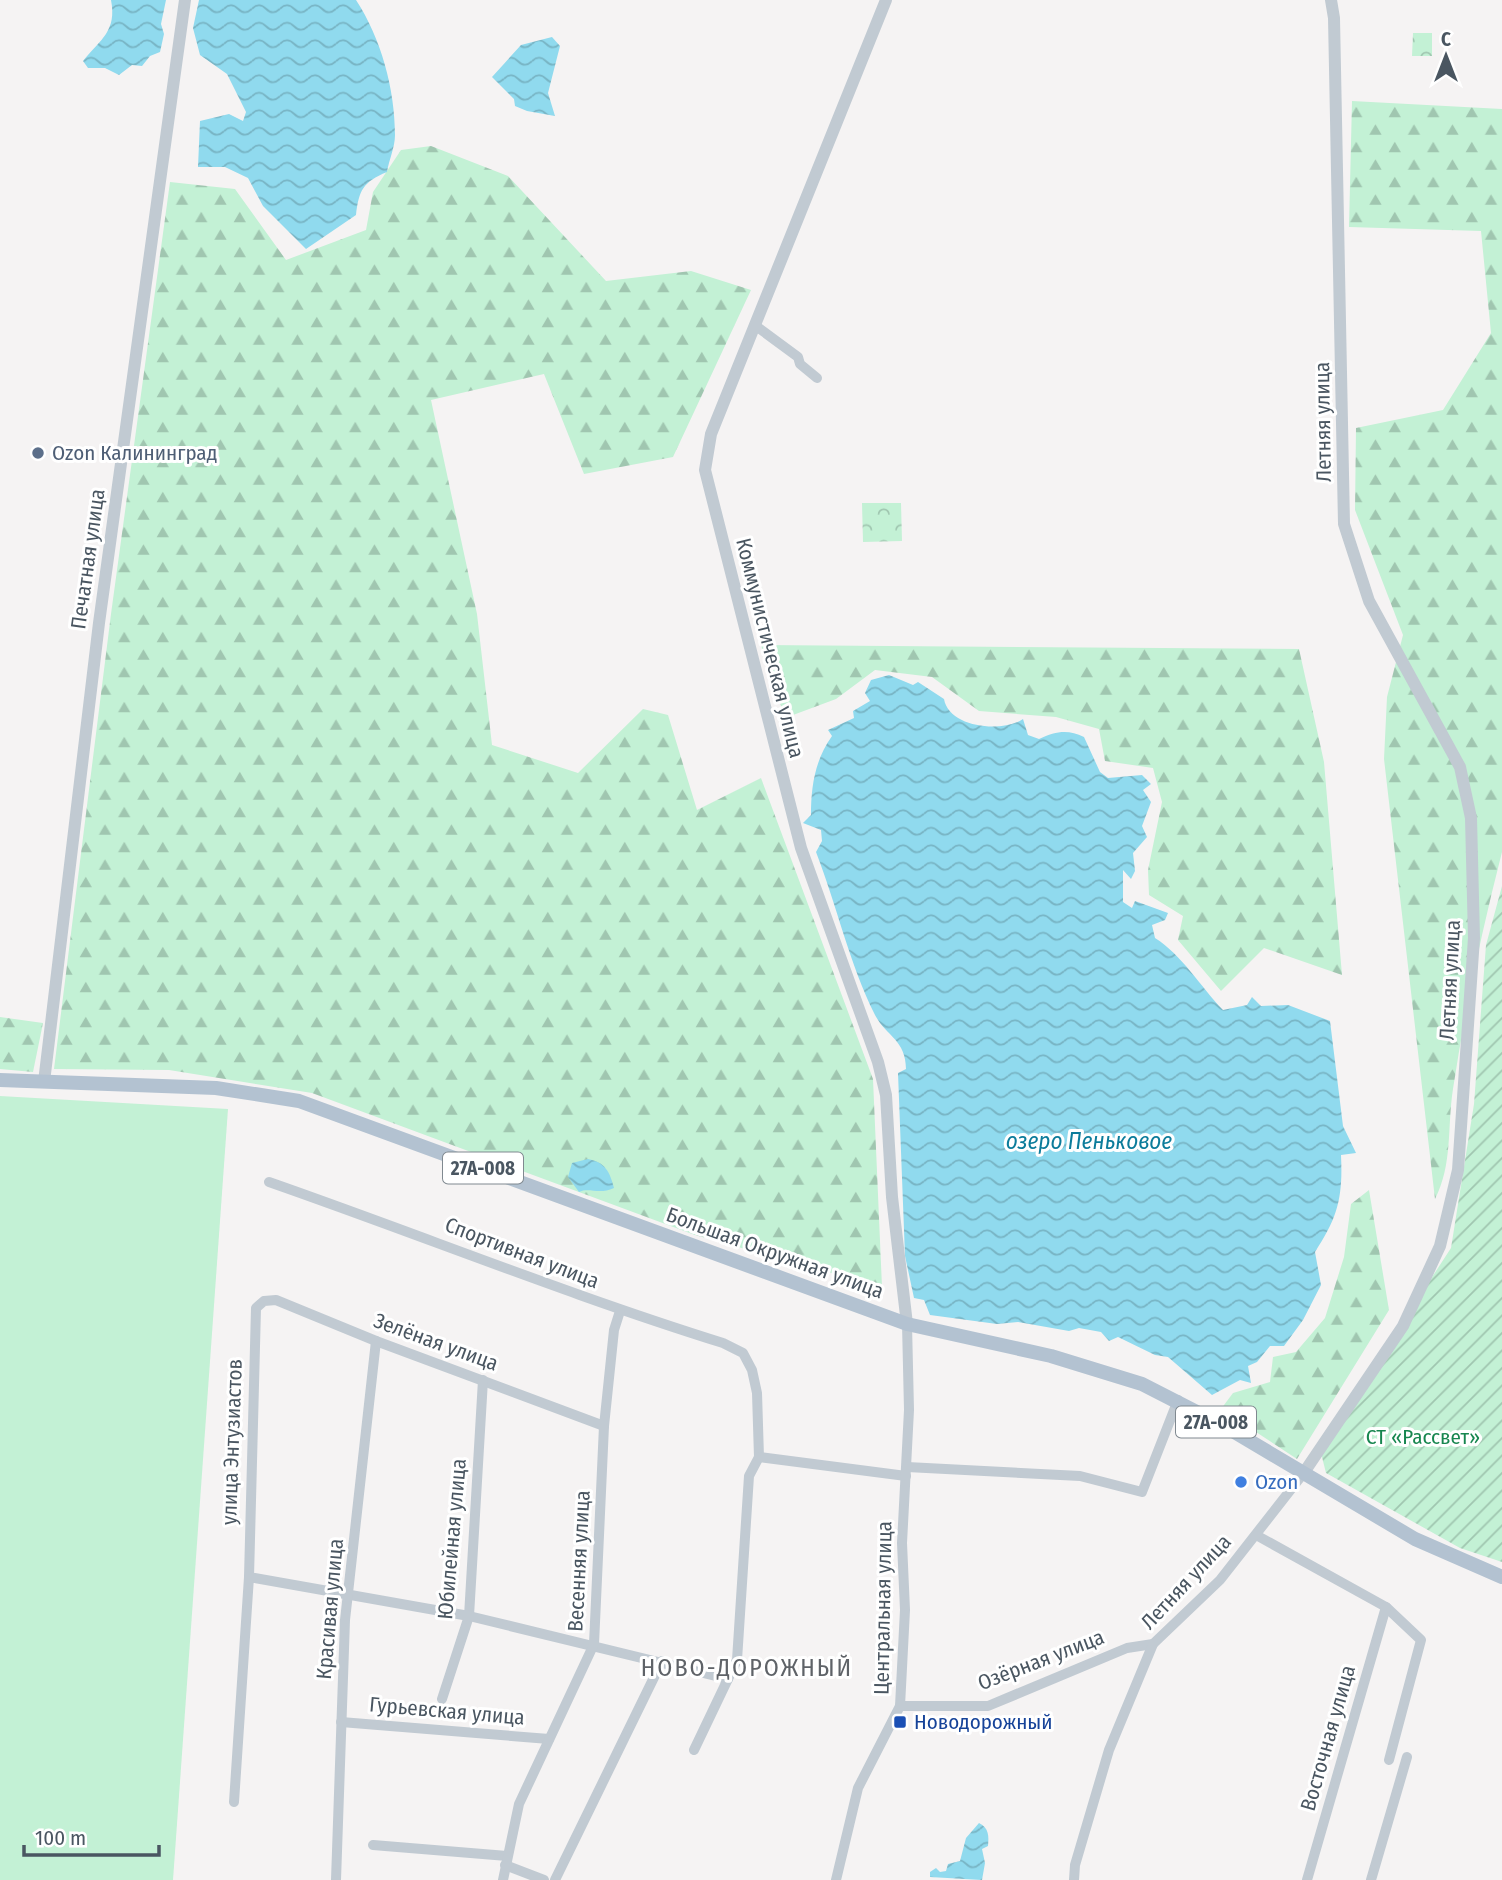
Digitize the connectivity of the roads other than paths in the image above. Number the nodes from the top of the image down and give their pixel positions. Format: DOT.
graph roads {
  1 [pos="185,0"];
  2 [pos="886,0"];
  3 [pos="1331,0"];
  4 [pos="756,326"];
  5 [pos="817,378"];
  6 [pos="0,1080"];
  7 [pos="44,1082"];
  8 [pos="269,1182"];
  9 [pos="256,1308"];
  10 [pos="620,1311"];
  11 [pos="907,1324"];
  12 [pos="376,1342"];
  13 [pos="484,1380"];
  14 [pos="1178,1400"];
  15 [pos="604,1426"];
  16 [pos="759,1457"];
  17 [pos="906,1472"];
  18 [pos="1303,1474"];
  19 [pos="1256,1535"];
  20 [pos="249,1577"];
  21 [pos="1502,1577"];
  22 [pos="348,1592"];
  23 [pos="1386,1607"];
  24 [pos="469,1616"];
  25 [pos="594,1644"];
  26 [pos="1153,1644"];
  27 [pos="662,1661"];
  28 [pos="728,1679"];
  29 [pos="442,1699"];
  30 [pos="900,1706"];
  31 [pos="341,1722"];
  32 [pos="549,1739"];
  33 [pos="694,1750"];
  34 [pos="1407,1757"];
  35 [pos="1389,1760"];
  36 [pos="234,1802"];
  37 [pos="373,1845"];
  38 [pos="506,1861"];
  39 [pos="335,1880"];
  40 [pos="503,1880"];
  41 [pos="544,1880"];
  42 [pos="555,1880"];
  43 [pos="836,1880"];
  44 [pos="1074,1880"];
  45 [pos="1307,1880"];
  46 [pos="1371,1880"];
  1 -- 7 [label="street, Печатная улица"];
  2 -- 4 [label="street, Коммунистическая улица"];
  3 -- 18 [label="street, Летняя улица"];
  4 -- 5 [label="street"];
  4 -- 11 [label="street, Коммунистическая улица"];
  6 -- 7 [label="main road, Большая Окружная улица / 27А-008"];
  7 -- 11 [label="main road, Большая Окружная улица / 27А-008"];
  8 -- 10 [label="street, Спортивная улица"];
  9 -- 12 [label="street, Зелёная улица"];
  9 -- 20 [label="street, улица Энтузиастов"];
  10 -- 15 [label="street, Весенняя улица"];
  10 -- 16 [label="street, Спортивная улица"];
  11 -- 14 [label="main road, Большая Окружная улица / 27А-008"];
  11 -- 17 [label="street, Центральная улица"];
  12 -- 13 [label="street, Зелёная улица"];
  12 -- 22 [label="street, Красивая улица"];
  13 -- 15 [label="street, Зелёная улица"];
  13 -- 24 [label="street, Юбилейная улица"];
  14 -- 17 [label="street"];
  14 -- 18 [label="main road, Большая Окружная улица / 27А-008"];
  15 -- 25 [label="street, Весенняя улица"];
  16 -- 17 [label="street"];
  16 -- 28 [label="street"];
  17 -- 30 [label="street, Центральная улица"];
  18 -- 19 [label="street, Летняя улица"];
  18 -- 21 [label="main road, Большая Окружная улица / 27А-008"];
  19 -- 23 [label="street"];
  19 -- 26 [label="street, Летняя улица"];
  20 -- 22 [label="street"];
  20 -- 36 [label="street, улица Энтузиастов"];
  22 -- 24 [label="street"];
  22 -- 31 [label="street, Красивая улица"];
  23 -- 35 [label="street"];
  23 -- 45 [label="street, Восточная улица"];
  24 -- 25 [label="street"];
  24 -- 29 [label="street, Юбилейная улица"];
  25 -- 27 [label="street"];
  25 -- 32 [label="street, Весенняя улица"];
  26 -- 30 [label="street, Озёрная улица"];
  26 -- 44 [label="street, Летняя улица"];
  27 -- 28 [label="street"];
  27 -- 42 [label="street"];
  28 -- 33 [label="street"];
  30 -- 43 [label="street, Центральная улица"];
  31 -- 32 [label="street, Гурьевская улица"];
  31 -- 39 [label="street, Красивая улица"];
  32 -- 38 [label="street, Весенняя улица"];
  34 -- 46 [label="street"];
  37 -- 38 [label="street"];
  38 -- 40 [label="street, Весенняя улица"];
  38 -- 41 [label="street"];
}
